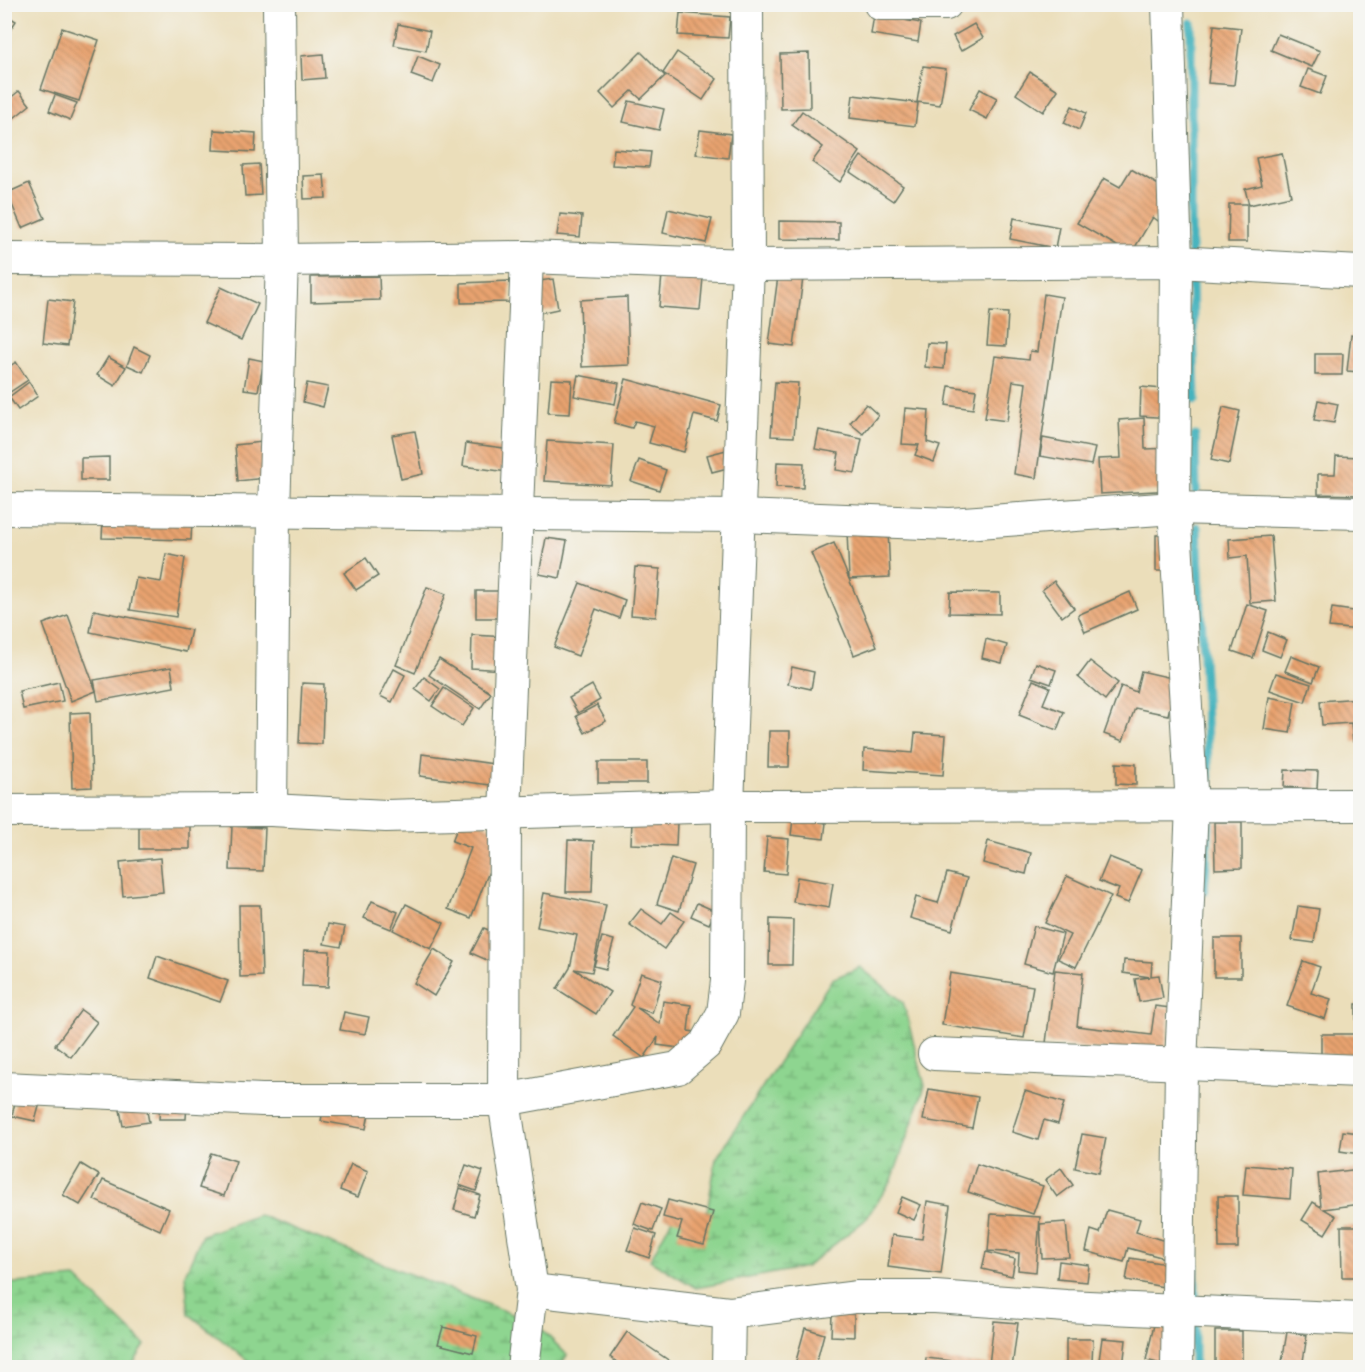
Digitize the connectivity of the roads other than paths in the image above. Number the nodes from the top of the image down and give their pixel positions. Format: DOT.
graph roads {
  1 [pos="279,4"];
  2 [pos="747,4"];
  3 [pos="880,4"];
  4 [pos="946,4"];
  5 [pos="1168,4"];
  6 [pos="526,257"];
  7 [pos="4,259"];
  8 [pos="282,260"];
  9 [pos="1176,262"];
  10 [pos="748,265"];
  11 [pos="1360,272"];
  12 [pos="1174,508"];
  13 [pos="4,509"];
  14 [pos="274,511"];
  15 [pos="1360,513"];
  16 [pos="514,514"];
  17 [pos="739,516"];
  18 [pos="1360,805"];
  19 [pos="728,806"];
  20 [pos="1192,806"];
  21 [pos="271,810"];
  22 [pos="4,811"];
  23 [pos="505,814"];
  24 [pos="934,1054"];
  25 [pos="1181,1065"];
  26 [pos="1360,1071"];
  27 [pos="4,1088"];
  28 [pos="504,1100"];
  29 [pos="532,1290"];
  30 [pos="1177,1309"];
  31 [pos="729,1313"];
  32 [pos="1360,1319"];
  33 [pos="523,1368"];
  34 [pos="728,1368"];
  35 [pos="1177,1368"];
  1 -- 8 [label="street"];
  2 -- 10 [label="street"];
  3 -- 4 [label="street"];
  5 -- 9 [label="street"];
  6 -- 8 [label="street"];
  6 -- 10 [label="street"];
  6 -- 16 [label="street"];
  7 -- 8 [label="street"];
  8 -- 14 [label="street"];
  9 -- 10 [label="street"];
  9 -- 11 [label="street"];
  9 -- 12 [label="street"];
  10 -- 17 [label="street"];
  12 -- 15 [label="street"];
  12 -- 17 [label="street"];
  12 -- 20 [label="street"];
  13 -- 14 [label="street"];
  14 -- 16 [label="street"];
  14 -- 21 [label="street"];
  16 -- 17 [label="street"];
  16 -- 23 [label="street"];
  17 -- 19 [label="street"];
  18 -- 20 [label="street"];
  19 -- 20 [label="street"];
  19 -- 23 [label="street"];
  19 -- 28 [label="street"];
  20 -- 25 [label="street"];
  21 -- 22 [label="street"];
  21 -- 23 [label="street"];
  23 -- 28 [label="street"];
  24 -- 25 [label="street"];
  25 -- 26 [label="street"];
  25 -- 30 [label="street"];
  27 -- 28 [label="street"];
  28 -- 29 [label="street"];
  29 -- 31 [label="street"];
  29 -- 33 [label="street"];
  30 -- 31 [label="street"];
  30 -- 32 [label="street"];
  30 -- 35 [label="street"];
  31 -- 34 [label="street"];
}
